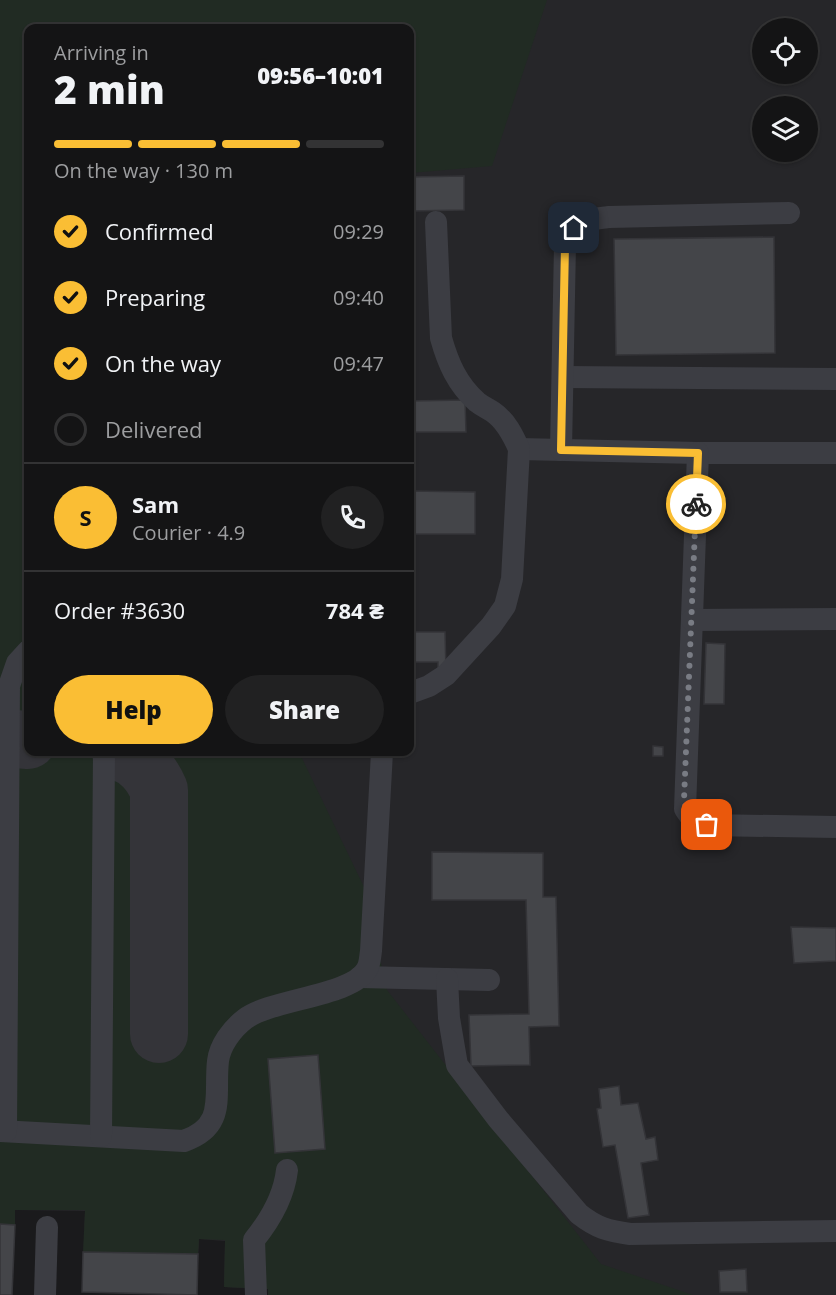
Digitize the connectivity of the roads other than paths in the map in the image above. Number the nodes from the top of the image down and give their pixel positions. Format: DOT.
graph roads {
  1 [pos="789,213"];
  2 [pos="436,222"];
  3 [pos="562,377"];
  4 [pos="836,378"];
  5 [pos="519,449"];
  6 [pos="561,450"];
  7 [pos="698,453"];
  8 [pos="836,453"];
  9 [pos="836,619"];
  10 [pos="692,620"];
  11 [pos="24,655"];
  12 [pos="414,692"];
  13 [pos="104,756"];
  14 [pos="382,756"];
  15 [pos="830,832"];
  16 [pos="360,977"];
  17 [pos="447,979"];
  18 [pos="489,980"];
  19 [pos="3,1131"];
  20 [pos="101,1136"];
  21 [pos="287,1170"];
  22 [pos="47,1227"];
  23 [pos="836,1231"];
  24 [pos="45,1295"];
  25 [pos="256,1295"];
  1 -- 3 [label="lane"];
  2 -- 5 [label="lane"];
  3 -- 4 [label="lane"];
  3 -- 6 [label="lane"];
  5 -- 6 [label="lane"];
  5 -- 12 [label="lane"];
  6 -- 7 [label="lane"];
  7 -- 8 [label="lane"];
  7 -- 10 [label="lane"];
  9 -- 10 [label="lane"];
  10 -- 15 [label="lane"];
  11 -- 19 [label="lane"];
  13 -- 20 [label="lane"];
  14 -- 16 [label="lane"];
  16 -- 17 [label="lane"];
  16 -- 20 [label="lane"];
  17 -- 18 [label="lane"];
  17 -- 23 [label="lane"];
  19 -- 20 [label="lane"];
  21 -- 25 [label="lane"];
  22 -- 24 [label="lane"];
}
